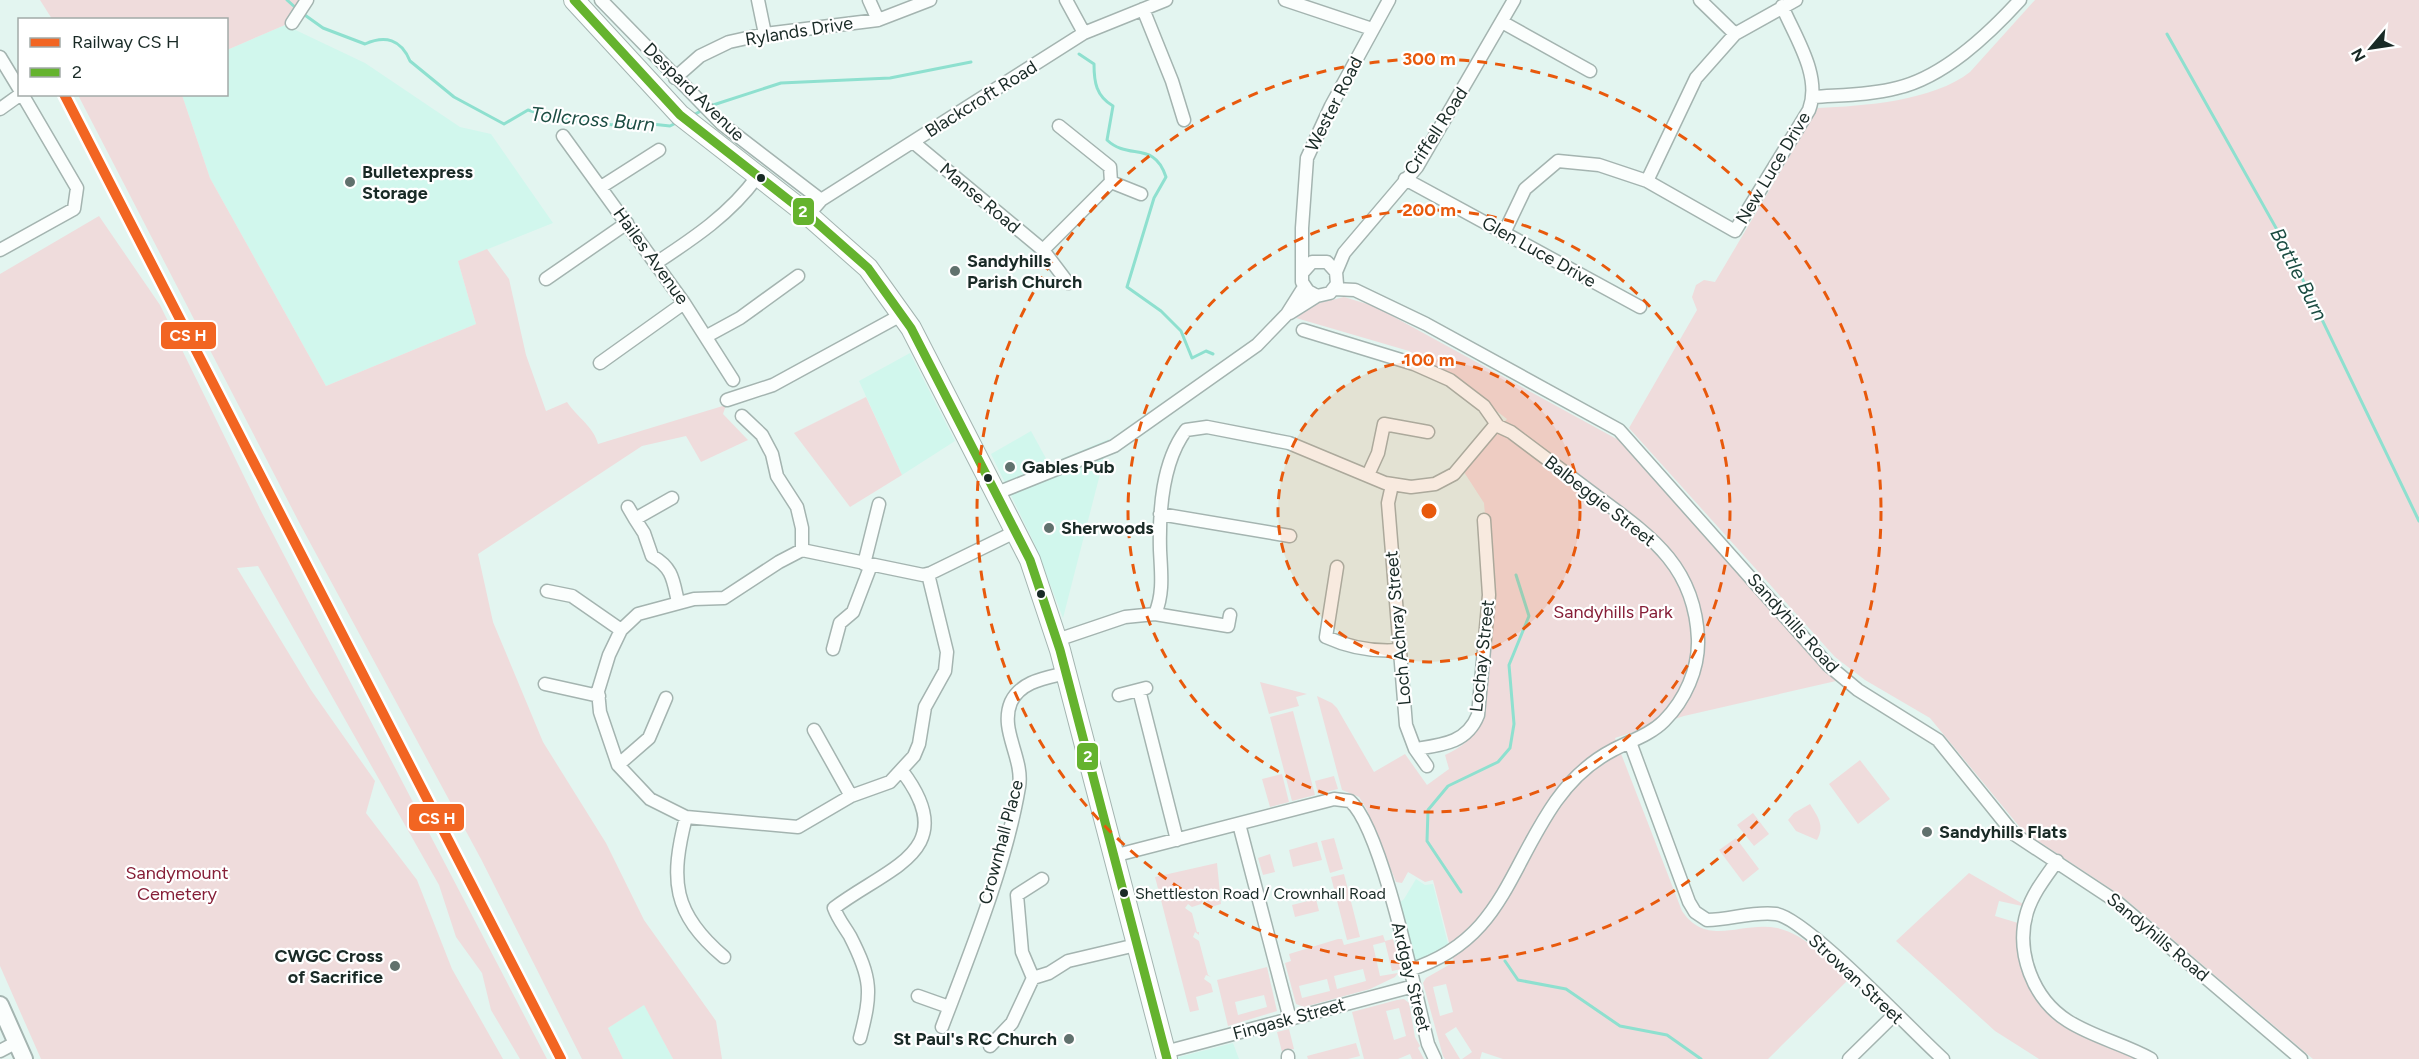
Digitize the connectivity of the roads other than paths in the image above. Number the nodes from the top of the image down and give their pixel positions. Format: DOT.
graph roads {
  1 [pos="307,0"];
  2 [pos="574,0"];
  3 [pos="601,0"];
  4 [pos="758,0"];
  5 [pos="869,0"];
  6 [pos="930,0"];
  7 [pos="1066,0"];
  8 [pos="1166,0"];
  9 [pos="1389,0"];
  10 [pos="1514,0"];
  11 [pos="1700,0"];
  12 [pos="1796,0"];
  13 [pos="2020,0"];
  14 [pos="1293,1"];
  15 [pos="1782,6"];
  16 [pos="1143,9"];
  17 [pos="878,20"];
  18 [pos="1502,21"];
  19 [pos="292,23"];
  20 [pos="1372,29"];
  21 [pos="1084,33"];
  22 [pos="765,34"];
  23 [pos="1735,34"];
  24 [pos="0,57"];
  25 [pos="1590,71"];
  26 [pos="675,78"];
  27 [pos="18,87"];
  28 [pos="19,96"];
  29 [pos="23,96"];
  30 [pos="1814,97"];
  31 [pos="0,109"];
  32 [pos="1184,120"];
  33 [pos="1059,126"];
  34 [pos="562,136"];
  35 [pos="913,141"];
  36 [pos="659,150"];
  37 [pos="757,177"];
  38 [pos="1405,179"];
  39 [pos="1647,181"];
  40 [pos="1111,182"];
  41 [pos="601,187"];
  42 [pos="1141,194"];
  43 [pos="821,200"];
  44 [pos="808,215"];
  45 [pos="627,223"];
  46 [pos="1504,233"];
  47 [pos="0,250"];
  48 [pos="1043,250"];
  49 [pos="1344,253"];
  50 [pos="1327,262"];
  51 [pos="656,263"];
  52 [pos="1308,267"];
  53 [pos="798,276"];
  54 [pos="546,279"];
  55 [pos="1336,280"];
  56 [pos="1068,283"];
  57 [pos="1304,287"];
  58 [pos="1317,296"];
  59 [pos="684,303"];
  60 [pos="1640,307"];
  61 [pos="903,314"];
  62 [pos="1287,314"];
  63 [pos="1303,330"];
  64 [pos="707,336"];
  65 [pos="600,363"];
  66 [pos="733,380"];
  67 [pos="727,400"];
  68 [pos="742,416"];
  69 [pos="1496,424"];
  70 [pos="1428,432"];
  71 [pos="1368,475"];
  72 [pos="1392,485"];
  73 [pos="997,492"];
  74 [pos="672,498"];
  75 [pos="879,504"];
  76 [pos="628,507"];
  77 [pos="1160,514"];
  78 [pos="635,519"];
  79 [pos="1484,520"];
  80 [pos="1017,531"];
  81 [pos="1290,536"];
  82 [pos="802,550"];
  83 [pos="867,564"];
  84 [pos="1337,567"];
  85 [pos="928,574"];
  86 [pos="548,591"];
  87 [pos="678,602"];
  88 [pos="1155,614"];
  89 [pos="1230,615"];
  90 [pos="621,630"];
  91 [pos="1058,645"];
  92 [pos="833,649"];
  93 [pos="1399,650"];
  94 [pos="1066,673"];
  95 [pos="545,684"];
  96 [pos="1119,695"];
  97 [pos="599,696"];
  98 [pos="666,698"];
  99 [pos="814,730"];
  100 [pos="1630,742"];
  101 [pos="1415,749"];
  102 [pos="618,765"];
  103 [pos="1427,766"];
  104 [pos="902,771"];
  105 [pos="851,796"];
  106 [pos="686,817"];
  107 [pos="1239,824"];
  108 [pos="1177,840"];
  109 [pos="1113,856"];
  110 [pos="2056,861"];
  111 [pos="1042,879"];
  112 [pos="822,902"];
  113 [pos="834,908"];
  114 [pos="1136,945"];
  115 [pos="724,957"];
  116 [pos="1409,970"];
  117 [pos="1034,978"];
  118 [pos="1414,986"];
  119 [pos="918,996"];
  120 [pos="0,1005"];
  121 [pos="949,1007"];
  122 [pos="1895,1014"];
  123 [pos="1290,1019"];
  124 [pos="942,1027"];
  125 [pos="860,1038"];
  126 [pos="17,1042"];
  127 [pos="990,1046"];
  128 [pos="0,1051"];
  129 [pos="1166,1055"];
  130 [pos="24,1059"];
  131 [pos="1435,1059"];
  132 [pos="1849,1059"];
  133 [pos="1943,1059"];
  134 [pos="2151,1059"];
  135 [pos="2301,1059"];
  1 -- 19 [label="street"];
  2 -- 37 [label="main road"];
  3 -- 26 [label="street, Despard Avenue"];
  4 -- 22 [label="street"];
  5 -- 17 [label="street"];
  6 -- 17 [label="street, Rylands Drive"];
  7 -- 21 [label="street"];
  8 -- 16 [label="street, Blackcroft Road"];
  9 -- 20 [label="street, Wester Road"];
  10 -- 18 [label="street, Criffell Road"];
  11 -- 23 [label="street"];
  12 -- 15 [label="street"];
  13 -- 30 [label="street"];
  14 -- 20 [label="street"];
  15 -- 23 [label="street"];
  15 -- 30 [label="street, New Luce Drive"];
  16 -- 21 [label="street, Blackcroft Road"];
  16 -- 32 [label="street"];
  17 -- 22 [label="street, Rylands Drive"];
  18 -- 25 [label="street"];
  18 -- 38 [label="street, Criffell Road"];
  20 -- 52 [label="street, Wester Road"];
  21 -- 35 [label="street, Blackcroft Road"];
  22 -- 26 [label="street, Rylands Drive"];
  23 -- 39 [label="street"];
  24 -- 27 [label="street"];
  26 -- 43 [label="street, Despard Avenue"];
  28 -- 31 [label="street"];
  29 -- 47 [label="street"];
  30 -- 39 [label="street, New Luce Drive"];
  33 -- 40 [label="street"];
  34 -- 41 [label="street, Hailes Avenue"];
  35 -- 43 [label="street, Blackcroft Road"];
  35 -- 48 [label="street, Manse Road"];
  36 -- 41 [label="street"];
  37 -- 44 [label="main road"];
  37 -- 51 [label="street"];
  38 -- 46 [label="street, Glen Luce Drive"];
  38 -- 49 [label="street, Criffell Road"];
  39 -- 46 [label="street, New Luce Drive"];
  40 -- 42 [label="street"];
  40 -- 48 [label="street"];
  41 -- 45 [label="street, Hailes Avenue"];
  43 -- 44 [label="street, Blackcroft Road"];
  44 -- 61 [label="main road"];
  45 -- 51 [label="street, Hailes Avenue"];
  45 -- 54 [label="street"];
  46 -- 60 [label="street, Glen Luce Drive"];
  48 -- 56 [label="street, Manse Road"];
  49 -- 50 [label="street, Criffell Road"];
  49 -- 55 [label="street, Criffell Road"];
  50 -- 52 [label="street"];
  50 -- 55 [label="street"];
  51 -- 59 [label="street, Hailes Avenue"];
  52 -- 57 [label="street"];
  53 -- 64 [label="street"];
  55 -- 58 [label="street, Sandyhills Road"];
  55 -- 110 [label="street, Sandyhills Road"];
  57 -- 58 [label="street"];
  57 -- 62 [label="street, Sandyhills Road"];
  58 -- 62 [label="street, Sandyhills Road"];
  59 -- 64 [label="street, Hailes Avenue"];
  59 -- 65 [label="street"];
  61 -- 67 [label="street"];
  61 -- 73 [label="main road"];
  62 -- 73 [label="street, Sandyhills Road"];
  63 -- 69 [label="street, Balbeggie Street"];
  64 -- 66 [label="street, Hailes Avenue"];
  68 -- 82 [label="street"];
  69 -- 72 [label="street"];
  69 -- 100 [label="street, Balbeggie Street"];
  70 -- 71 [label="street"];
  71 -- 72 [label="street"];
  71 -- 77 [label="street"];
  72 -- 93 [label="street, Loch Achray Street"];
  73 -- 80 [label="main road"];
  74 -- 78 [label="street"];
  75 -- 83 [label="street"];
  76 -- 78 [label="street"];
  77 -- 81 [label="street"];
  77 -- 88 [label="street"];
  78 -- 87 [label="street"];
  79 -- 101 [label="street, Lochay Street"];
  80 -- 85 [label="street"];
  80 -- 91 [label="main road"];
  82 -- 83 [label="street"];
  82 -- 87 [label="street"];
  83 -- 85 [label="street"];
  83 -- 92 [label="street"];
  84 -- 93 [label="street"];
  85 -- 104 [label="street"];
  86 -- 90 [label="street"];
  87 -- 90 [label="street"];
  88 -- 89 [label="street"];
  88 -- 91 [label="street"];
  90 -- 97 [label="street"];
  91 -- 94 [label="main road"];
  93 -- 101 [label="street, Loch Achray Street"];
  94 -- 109 [label="main road"];
  94 -- 121 [label="street, Crownhall Place"];
  95 -- 97 [label="street"];
  96 -- 108 [label="street"];
  97 -- 102 [label="street"];
  98 -- 102 [label="street"];
  99 -- 105 [label="street"];
  100 -- 116 [label="street, Balbeggie Street"];
  100 -- 122 [label="street, Strowan Street"];
  101 -- 103 [label="street, Loch Achray Street"];
  102 -- 106 [label="street"];
  104 -- 105 [label="street"];
  104 -- 113 [label="street"];
  105 -- 106 [label="street"];
  106 -- 115 [label="street"];
  107 -- 108 [label="street, Ardgay Street"];
  107 -- 116 [label="street, Ardgay Street"];
  107 -- 123 [label="street"];
  108 -- 109 [label="street, Ardgay Street"];
  109 -- 114 [label="main road"];
  110 -- 134 [label="street"];
  110 -- 135 [label="street, Sandyhills Road"];
  111 -- 117 [label="street"];
  112 -- 113 [label="street"];
  113 -- 125 [label="street"];
  114 -- 117 [label="street"];
  114 -- 129 [label="main road"];
  116 -- 118 [label="street, Ardgay Street"];
  117 -- 127 [label="street"];
  118 -- 123 [label="street, Fingask Street"];
  118 -- 131 [label="street, Ardgay Street"];
  119 -- 121 [label="street"];
  120 -- 126 [label="street"];
  121 -- 124 [label="street, Crownhall Place"];
  122 -- 132 [label="street"];
  122 -- 133 [label="street, Strowan Street"];
  123 -- 129 [label="street, Fingask Street"];
  126 -- 128 [label="street"];
  126 -- 130 [label="street"];
}
